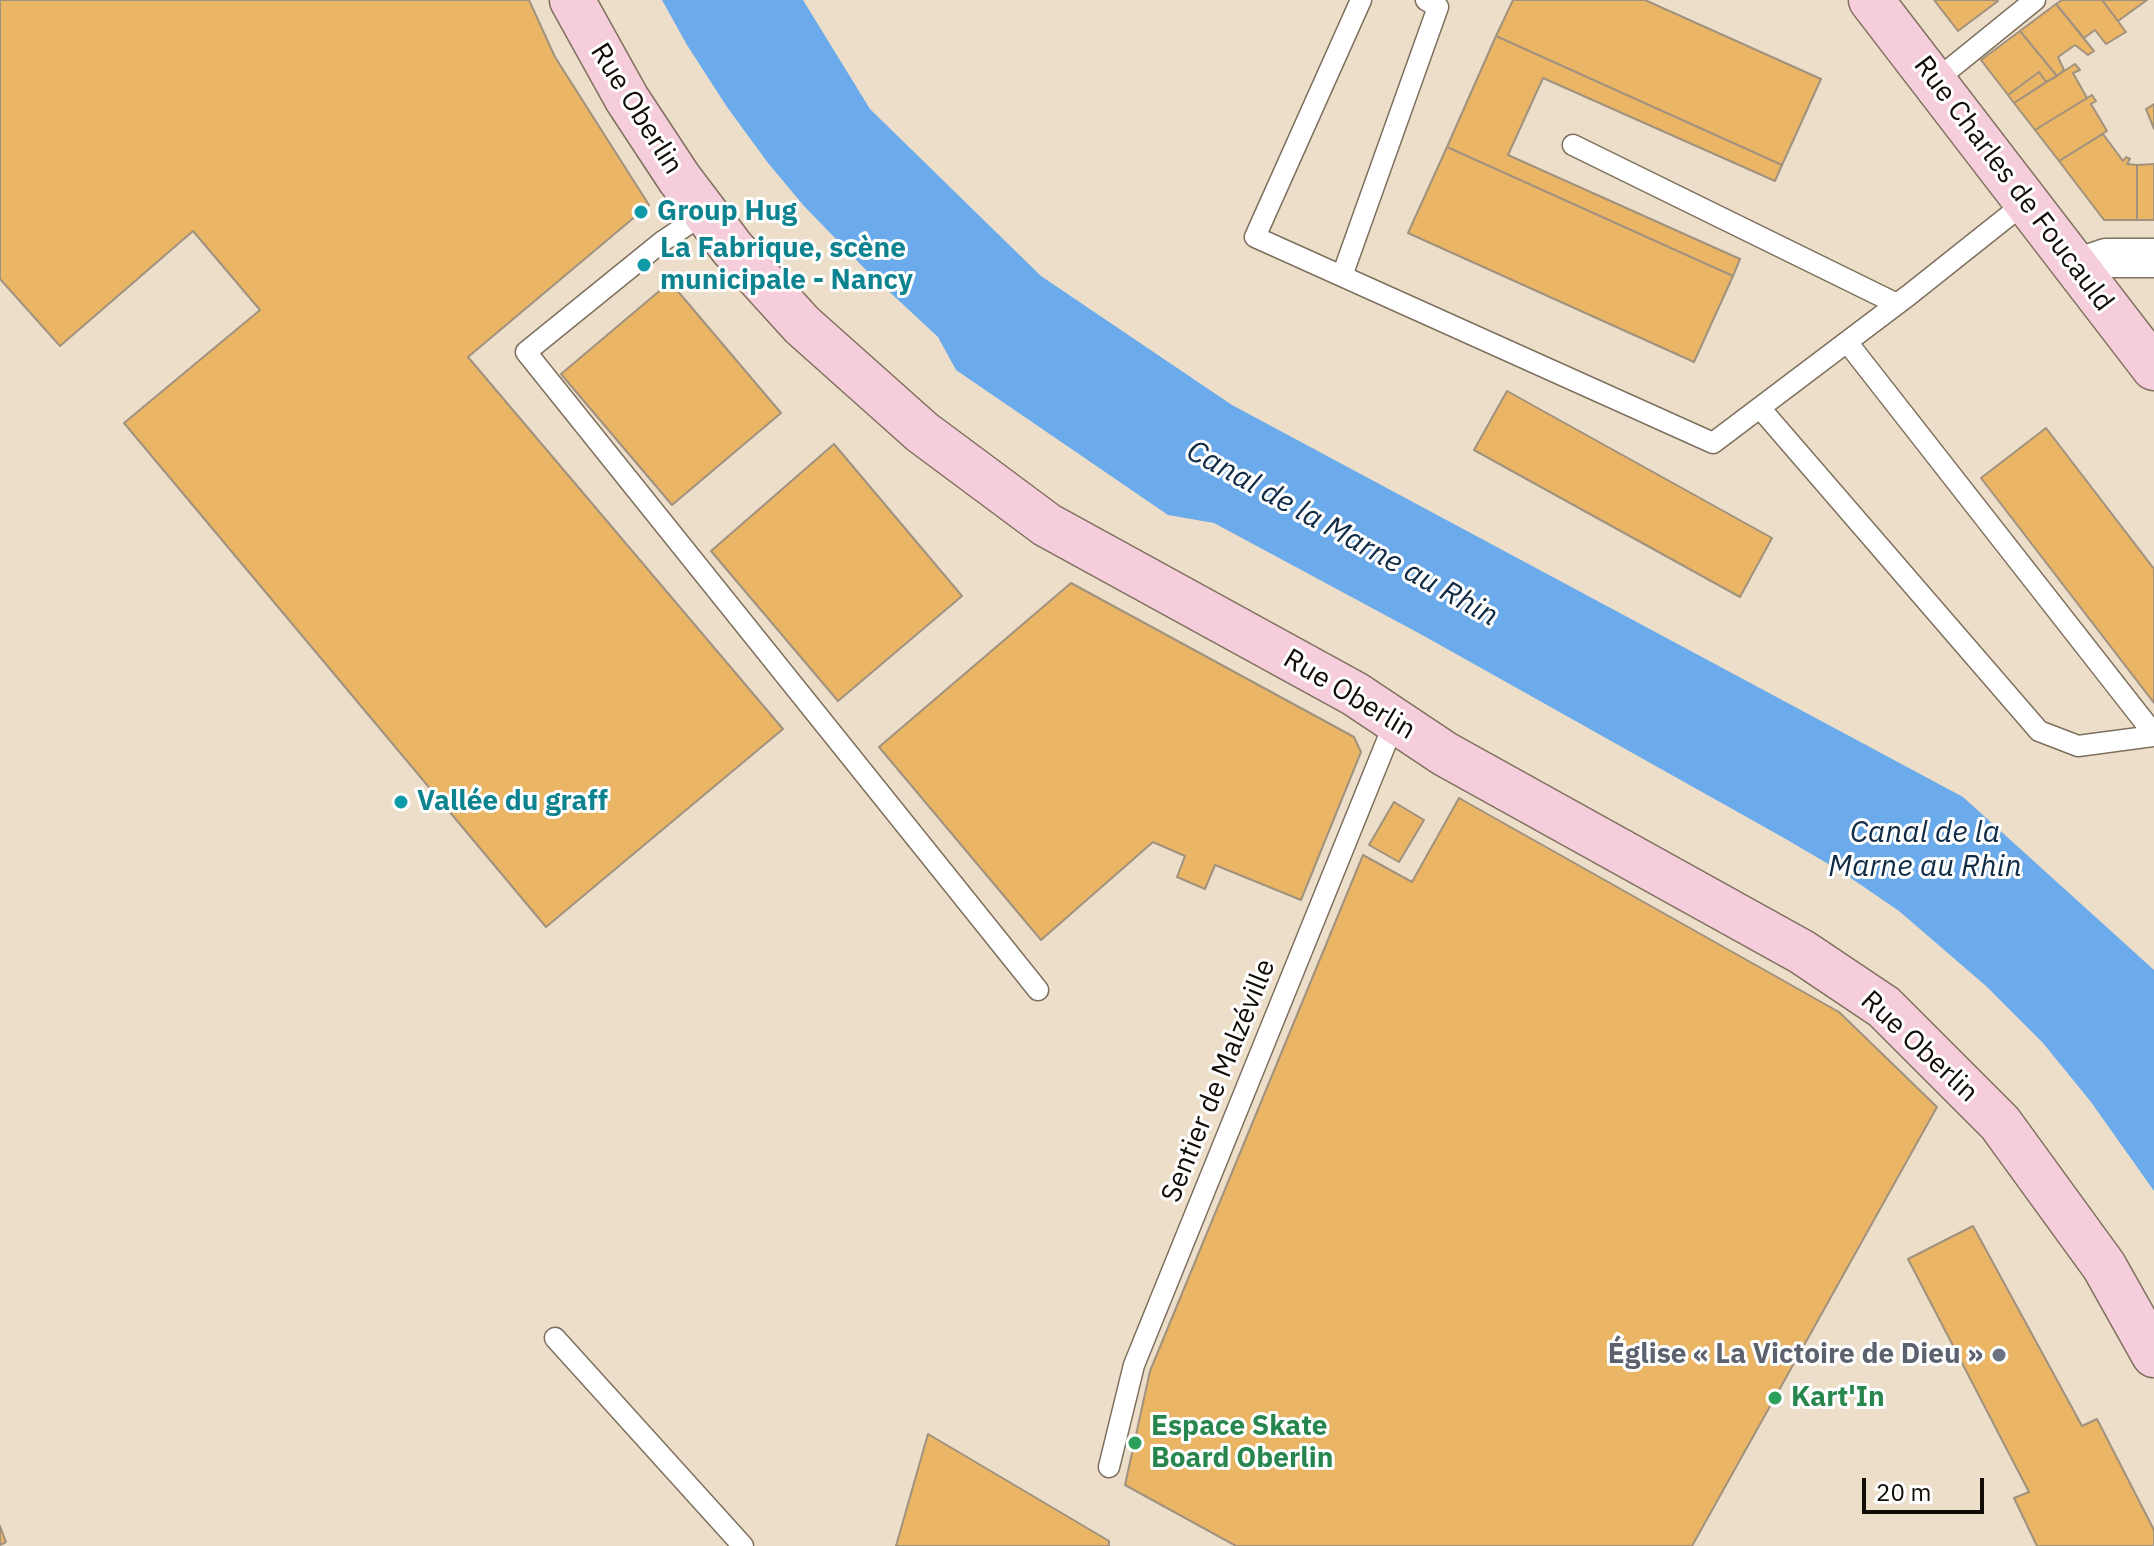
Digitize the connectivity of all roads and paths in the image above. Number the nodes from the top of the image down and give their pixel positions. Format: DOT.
graph roads {
  1 [pos="572,0"];
  2 [pos="1361,0"];
  3 [pos="1426,0"];
  4 [pos="1871,0"];
  5 [pos="2035,0"];
  6 [pos="1935,81"];
  7 [pos="1573,145"];
  8 [pos="2026,202"];
  9 [pos="705,213"];
  10 [pos="2154,258"];
  11 [pos="2077,268"];
  12 [pos="1342,276"];
  13 [pos="1897,304"];
  14 [pos="1847,342"];
  15 [pos="2154,368"];
  16 [pos="1760,408"];
  17 [pos="1395,721"];
  18 [pos="2154,735"];
  19 [pos="1038,990"];
  20 [pos="555,1338"];
  21 [pos="2154,1355"];
  22 [pos="1109,1467"];
  23 [pos="743,1546"];
  1 -- 9 [label="street, Rue Oberlin"];
  2 -- 12 [label="lane"];
  3 -- 12 [label="lane"];
  4 -- 6 [label="street, Rue Charles de Foucauld"];
  5 -- 6 [label="lane"];
  6 -- 8 [label="street, Rue Charles de Foucauld"];
  7 -- 13 [label="lane"];
  8 -- 11 [label="street, Rue Charles de Foucauld"];
  8 -- 13 [label="lane"];
  9 -- 17 [label="street, Rue Oberlin"];
  9 -- 19 [label="lane"];
  10 -- 11 [label="street"];
  11 -- 15 [label="street, Rue Charles de Foucauld"];
  12 -- 16 [label="lane"];
  13 -- 14 [label="lane"];
  14 -- 16 [label="lane"];
  14 -- 18 [label="lane"];
  16 -- 18 [label="lane"];
  17 -- 21 [label="street, Rue Oberlin"];
  17 -- 22 [label="lane, Sentier de Malzéville"];
  20 -- 23 [label="lane"];
}
